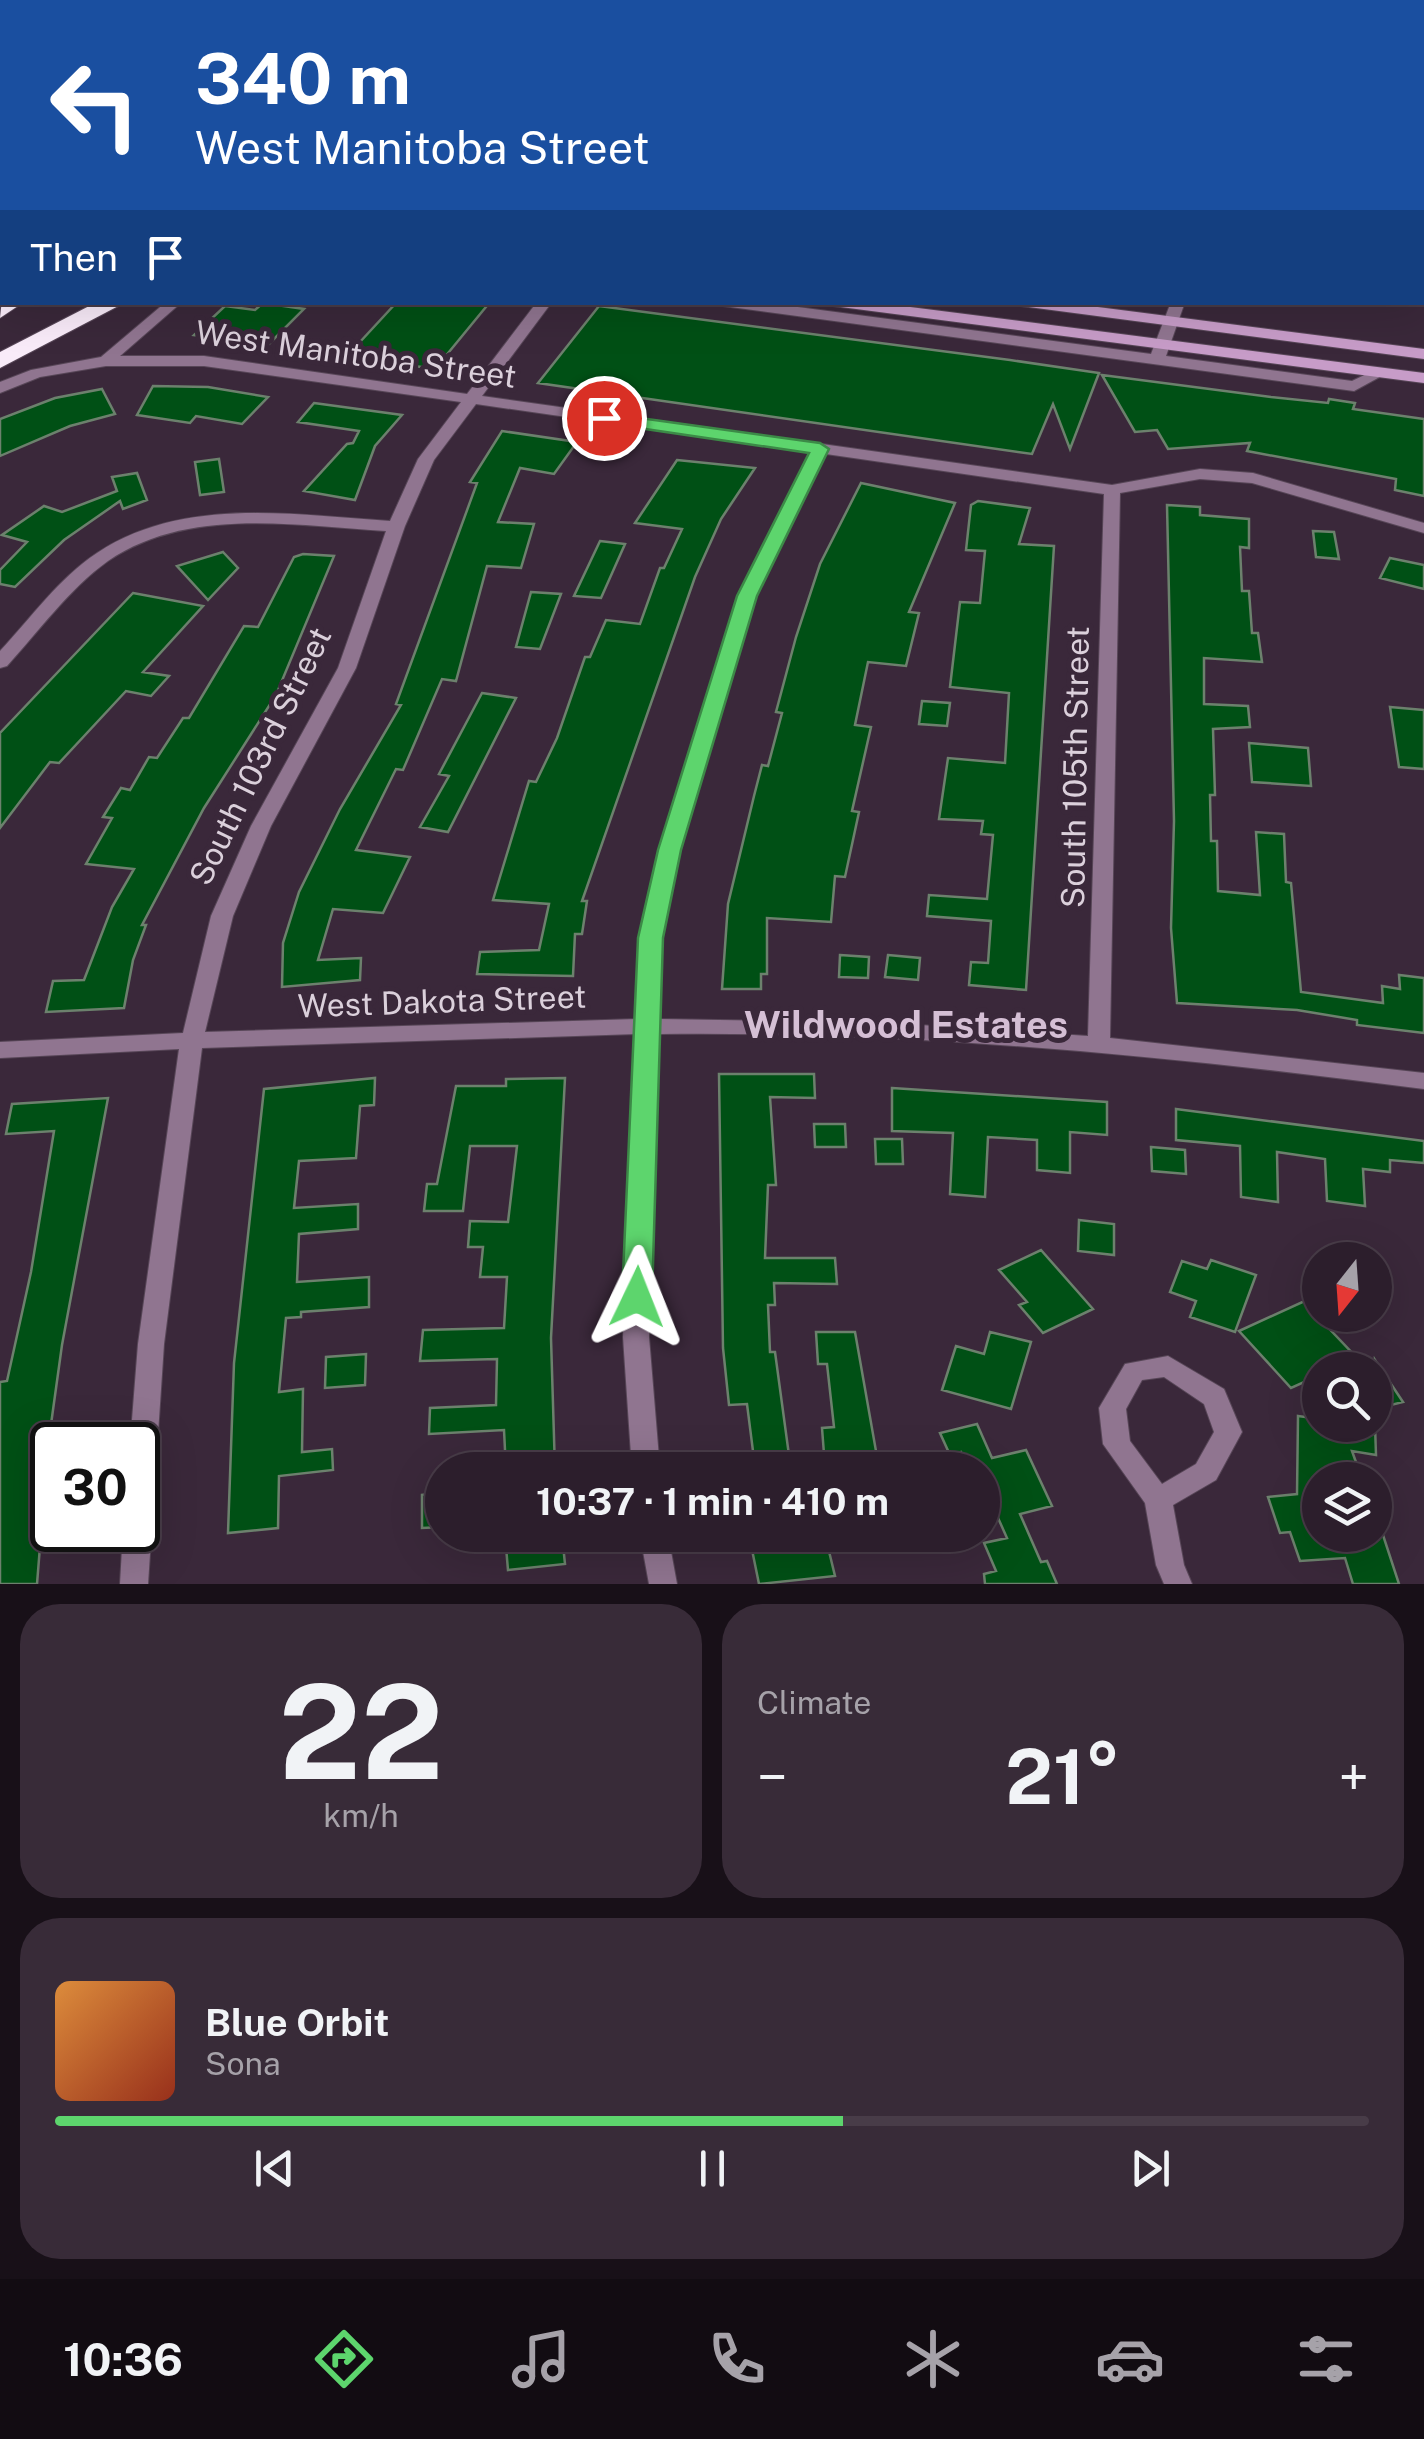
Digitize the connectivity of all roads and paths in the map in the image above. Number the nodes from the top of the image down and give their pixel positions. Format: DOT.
graph roads {
  1 [pos="109,305"];
  2 [pos="171,305"];
  3 [pos="543,305"];
  4 [pos="749,305"];
  5 [pos="1044,305"];
  6 [pos="1177,305"];
  7 [pos="891,306"];
  8 [pos="1171,322"];
  9 [pos="1160,352"];
  10 [pos="1424,354"];
  11 [pos="106,360"];
  12 [pos="0,361"];
  13 [pos="1379,372"];
  14 [pos="1424,378"];
  15 [pos="0,388"];
  16 [pos="468,399"];
  17 [pos="820,449"];
  18 [pos="1112,490"];
  19 [pos="396,526"];
  20 [pos="1424,528"];
  21 [pos="0,662"];
  22 [pos="645,1027"];
  23 [pos="192,1041"];
  24 [pos="1099,1044"];
  25 [pos="0,1050"];
  26 [pos="1424,1081"];
  27 [pos="145,1422"];
  28 [pos="645,1452"];
  29 [pos="1158,1500"];
  30 [pos="136,1552"];
  31 [pos="657,1552"];
  32 [pos="134,1584"];
  33 [pos="663,1584"];
  34 [pos="1178,1584"];
  1 -- 12 [label="highway"];
  2 -- 11 [label="street"];
  3 -- 16 [label="street, South 103rd Street"];
  4 -- 9 [label="street"];
  5 -- 8 [label="main road"];
  6 -- 8 [label="street"];
  7 -- 9 [label="main road"];
  8 -- 9 [label="street"];
  8 -- 10 [label="main road"];
  9 -- 13 [label="street"];
  11 -- 15 [label="street, West Manitoba Street"];
  11 -- 16 [label="street, West Manitoba Street"];
  13 -- 14 [label="main road"];
  16 -- 17 [label="street, West Manitoba Street"];
  16 -- 19 [label="street, South 103rd Street"];
  17 -- 18 [label="street, West Manitoba Street"];
  17 -- 22 [label="street"];
  18 -- 20 [label="street, West Manitoba Street"];
  18 -- 24 [label="street, South 105th Street"];
  19 -- 21 [label="street"];
  19 -- 23 [label="street, South 103rd Street"];
  22 -- 23 [label="street, West Dakota Street"];
  22 -- 24 [label="street, West Dakota Street"];
  22 -- 28 [label="street"];
  23 -- 25 [label="street, West Dakota Street"];
  23 -- 27 [label="street, South 103rd Street"];
  24 -- 26 [label="street, West Dakota Street"];
  29 -- 29 [label="street"];
  29 -- 34 [label="street"];
  30 -- 32 [label="street, South 103rd Street"];
  31 -- 33 [label="street"];
}
